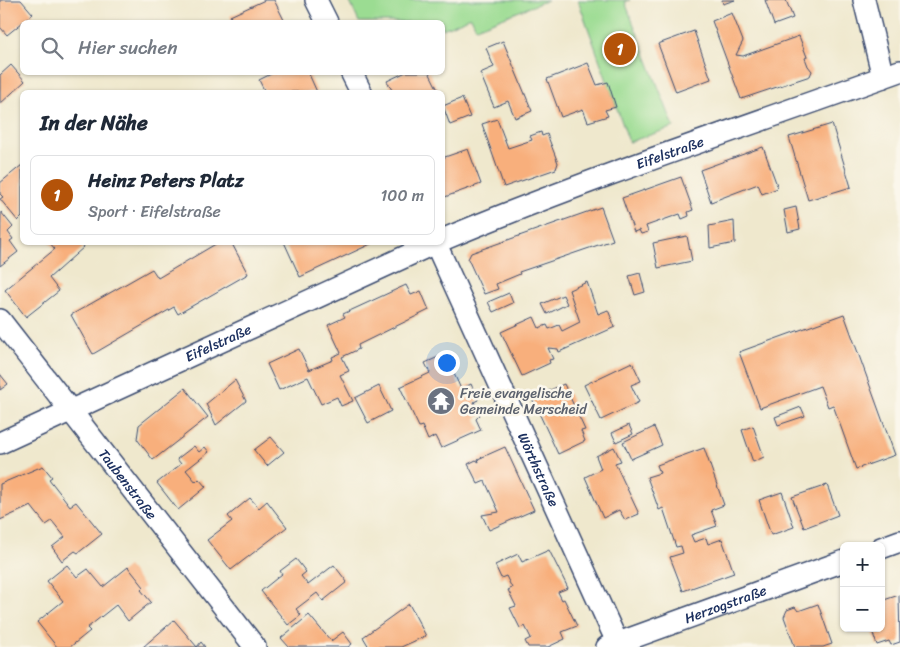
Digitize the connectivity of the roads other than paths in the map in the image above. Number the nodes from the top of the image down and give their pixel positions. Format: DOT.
graph roads {
  1 [pos="316,0"];
  2 [pos="864,0"];
  3 [pos="326,20"];
  4 [pos="892,74"];
  5 [pos="352,75"];
  6 [pos="360,90"];
  7 [pos="445,239"];
  8 [pos="431,245"];
  9 [pos="438,245"];
  10 [pos="0,320"];
  11 [pos="69,412"];
  12 [pos="0,443"];
  13 [pos="900,541"];
  14 [pos="885,547"];
  15 [pos="840,562"];
  16 [pos="612,644"];
  17 [pos="255,647"];
  1 -- 3 [label="street"];
  2 -- 4 [label="street"];
  4 -- 7 [label="street, Eifelstraße"];
  5 -- 6 [label="street"];
  8 -- 11 [label="street, Eifelstraße"];
  9 -- 16 [label="street, Wörthstraße"];
  10 -- 11 [label="street, Taubenstraße"];
  11 -- 12 [label="street, Eifelstraße"];
  11 -- 17 [label="street, Taubenstraße"];
  13 -- 14 [label="street"];
  15 -- 16 [label="street, Herzogstraße"];
}
